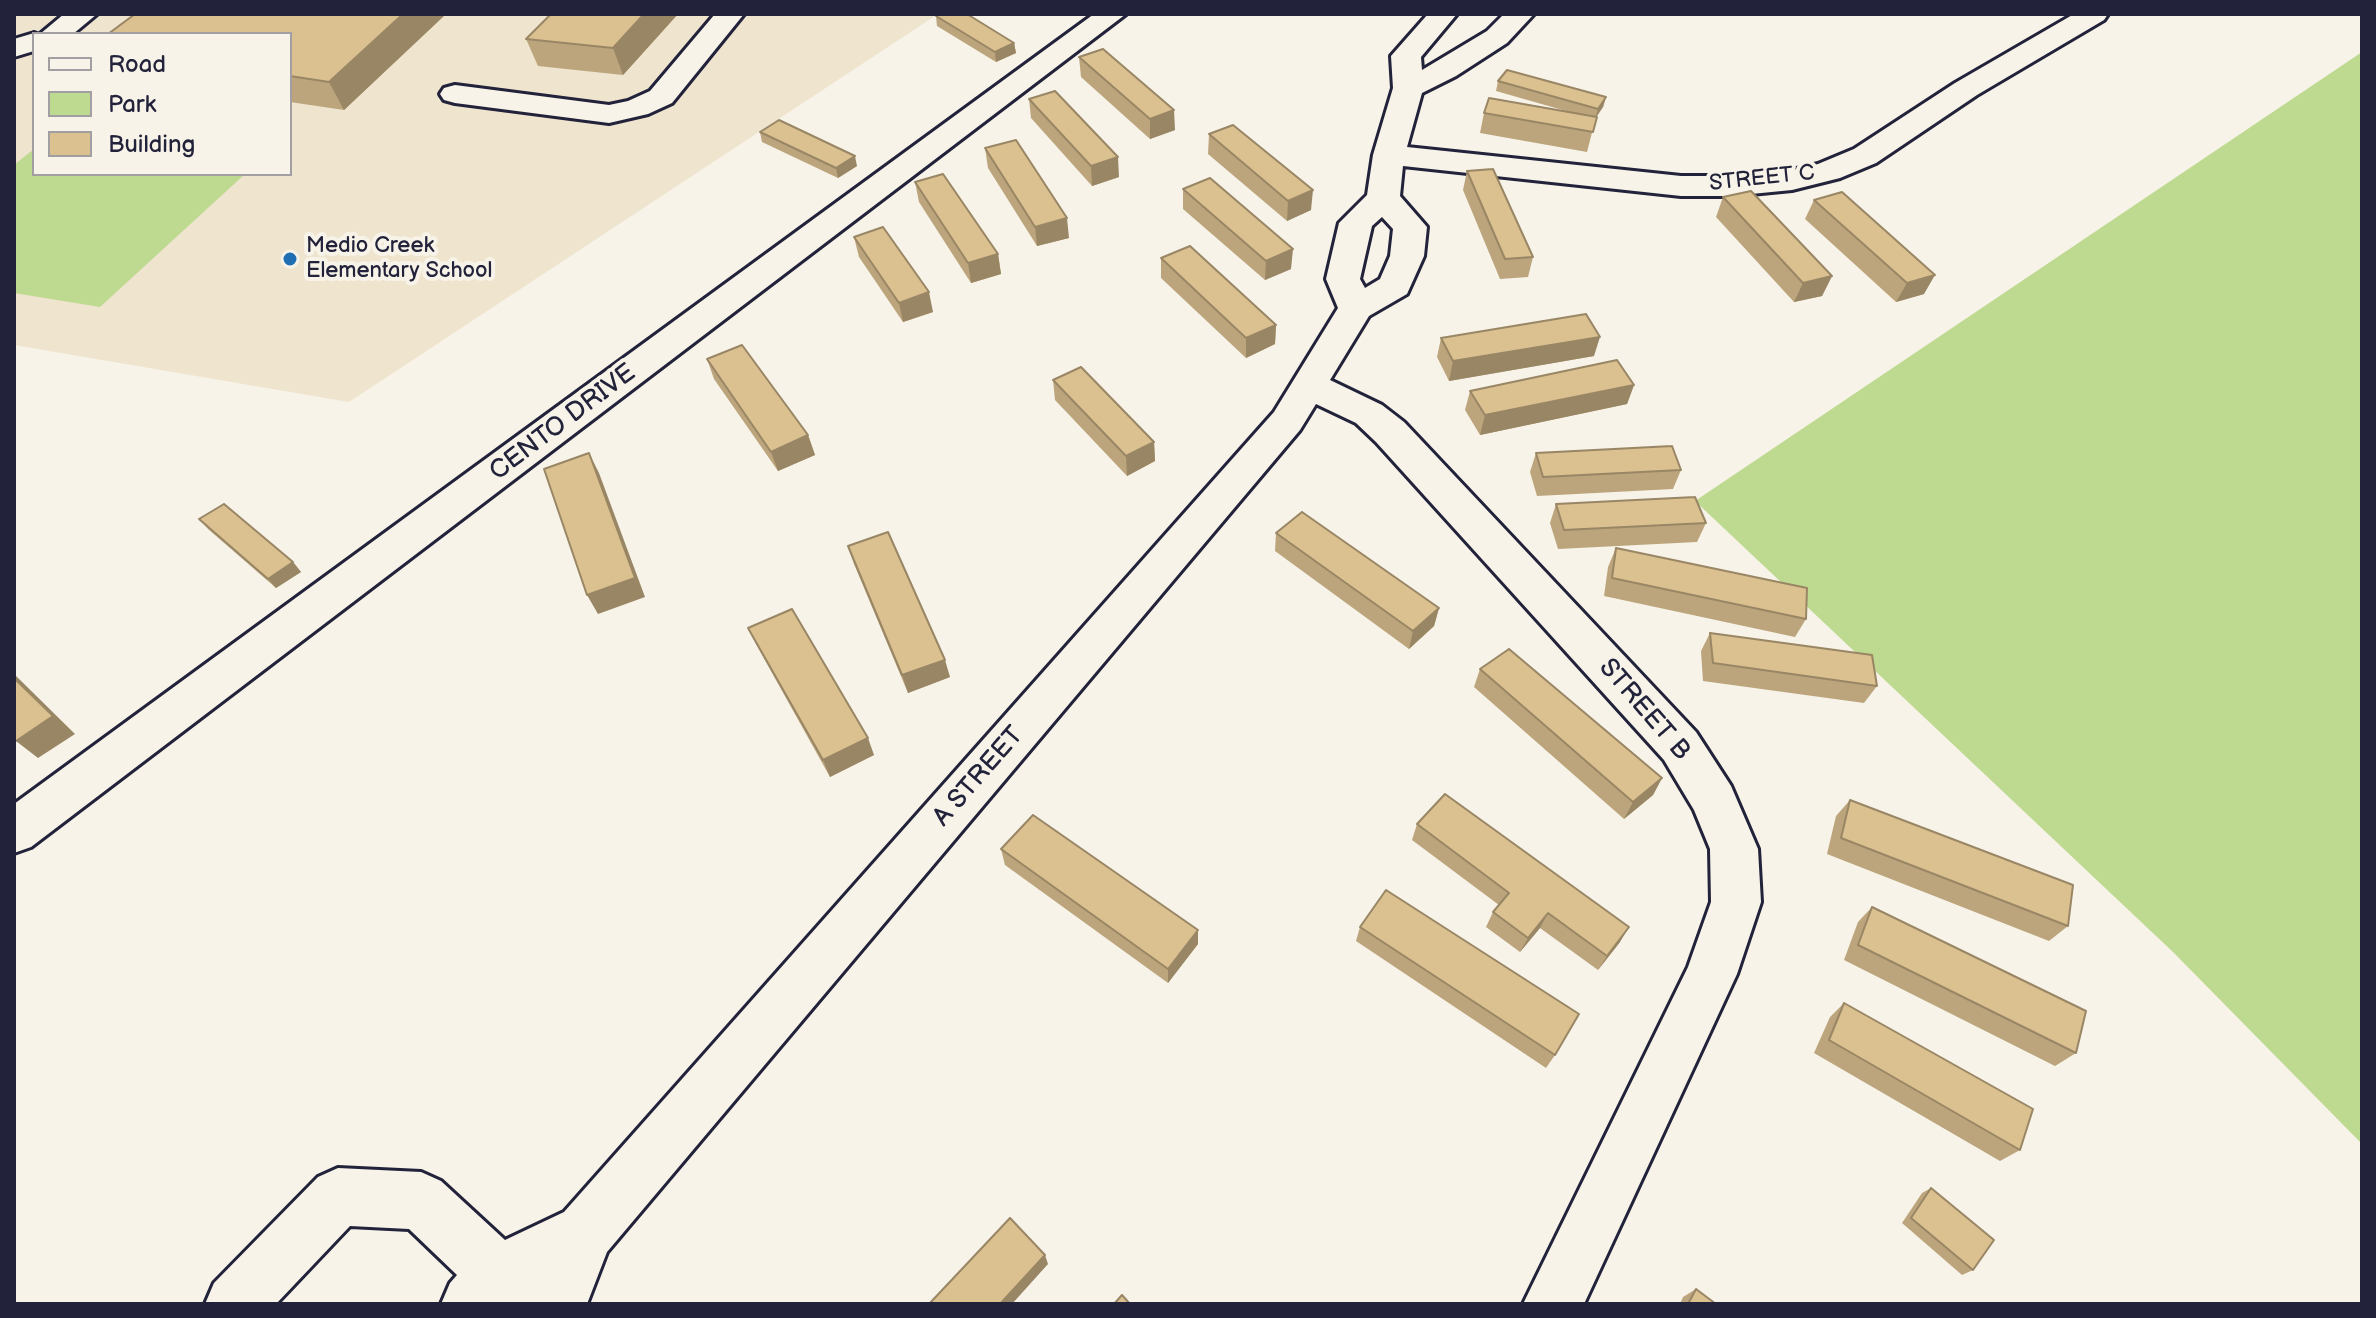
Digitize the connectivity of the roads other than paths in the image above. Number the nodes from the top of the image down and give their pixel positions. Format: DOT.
graph roads {
  1 [pos="83,14"];
  2 [pos="730,14"];
  3 [pos="1112,14"];
  4 [pos="1443,14"];
  5 [pos="1520,14"];
  6 [pos="2094,14"];
  7 [pos="57,32"];
  8 [pos="1408,88"];
  9 [pos="455,94"];
  10 [pos="1389,155"];
  11 [pos="1383,198"];
  12 [pos="1356,308"];
  13 [pos="1310,386"];
  14 [pos="14,832"];
  15 [pos="585,1233"];
  16 [pos="500,1294"];
  17 [pos="235,1304"];
  18 [pos="557,1304"];
  19 [pos="1553,1304"];
  1 -- 7 [label="street"];
  2 -- 9 [label="street"];
  3 -- 14 [label="street, CENTO DRIVE"];
  4 -- 8 [label="street"];
  5 -- 8 [label="street"];
  6 -- 10 [label="street, STREET C"];
  8 -- 10 [label="street"];
  10 -- 11 [label="street"];
  11 -- 12 [label="street"];
  11 -- 12 [label="street"];
  12 -- 13 [label="street, A STREET"];
  13 -- 15 [label="street, A STREET"];
  13 -- 19 [label="street, STREET B"];
  15 -- 16 [label="street, A STREET"];
  15 -- 18 [label="street, A STREET"];
  16 -- 17 [label="street"];
}
